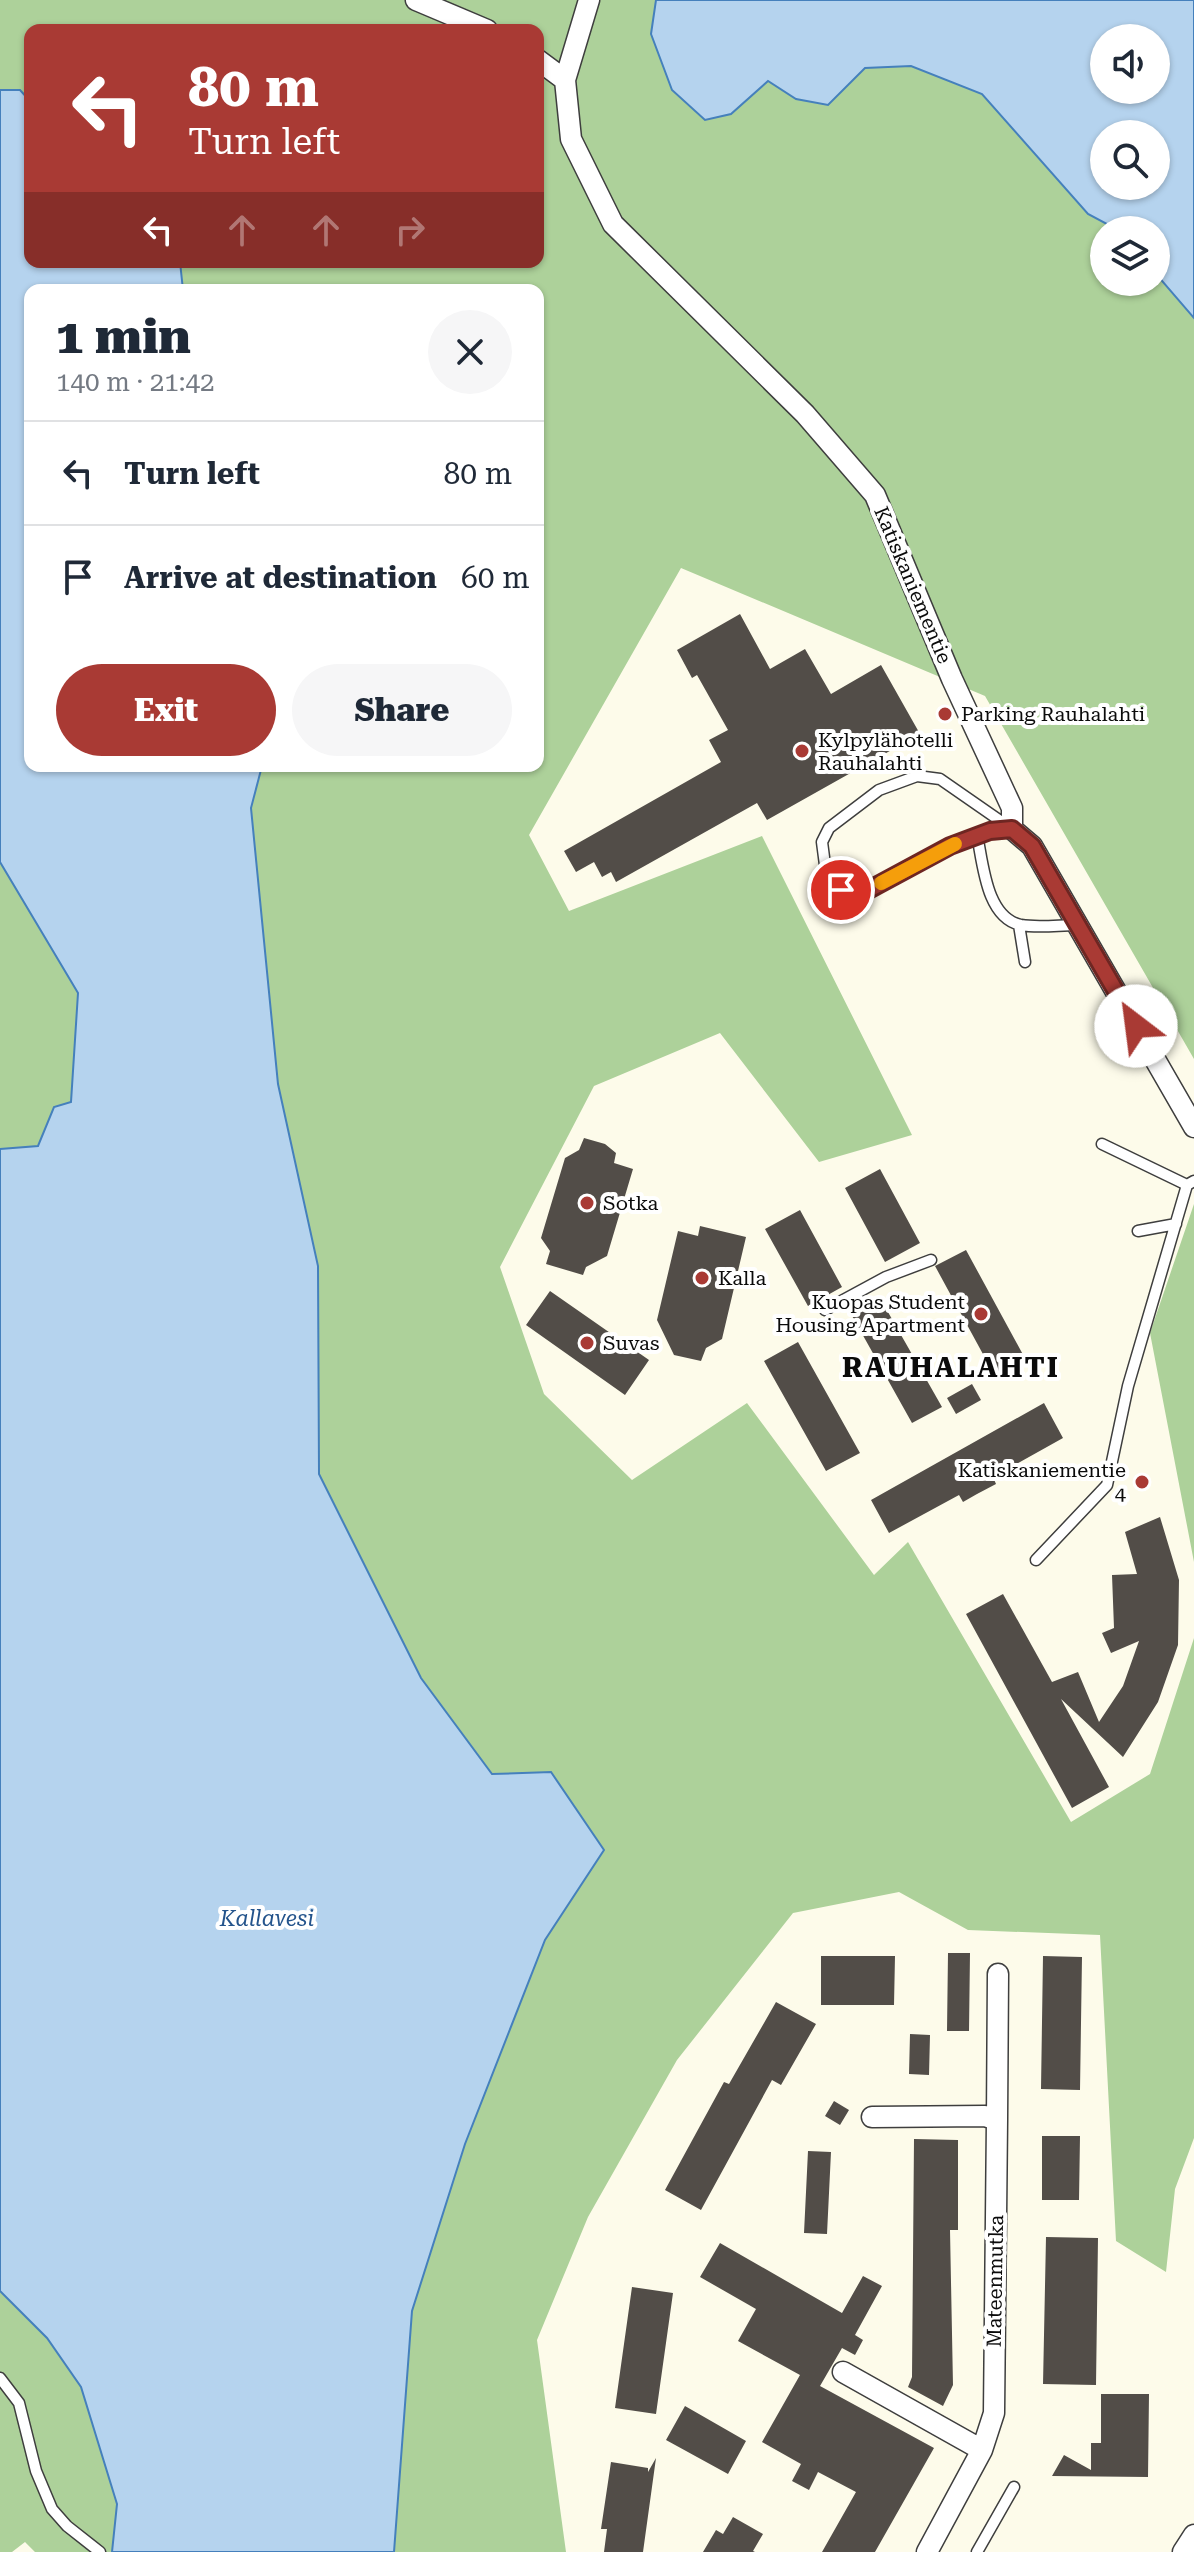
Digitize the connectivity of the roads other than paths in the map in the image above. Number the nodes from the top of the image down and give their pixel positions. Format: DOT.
graph roads {
  1 [pos="416,0"];
  2 [pos="589,0"];
  3 [pos="473,24"];
  4 [pos="544,64"];
  5 [pos="565,80"];
  6 [pos="1012,829"];
  7 [pos="977,835"];
  8 [pos="1019,925"];
  9 [pos="1077,925"];
  10 [pos="1025,962"];
  11 [pos="1194,1127"];
  12 [pos="1102,1144"];
  13 [pos="1190,1183"];
  14 [pos="1176,1224"];
  15 [pos="1138,1231"];
  16 [pos="931,1260"];
  17 [pos="825,1310"];
  18 [pos="1036,1560"];
  19 [pos="998,1974"];
  20 [pos="872,2117"];
  21 [pos="997,2120"];
  22 [pos="843,2372"];
  23 [pos="0,2378"];
  24 [pos="982,2450"];
  25 [pos="1014,2487"];
  26 [pos="1194,2535"];
  27 [pos="100,2552"];
  28 [pos="927,2552"];
  29 [pos="977,2552"];
  30 [pos="1183,2552"];
  1 -- 3 [label="street"];
  2 -- 5 [label="street"];
  4 -- 5 [label="street"];
  5 -- 6 [label="street, Katiskaniementie"];
  6 -- 7 [label="lane"];
  6 -- 7 [label="lane"];
  6 -- 9 [label="street"];
  7 -- 8 [label="lane"];
  8 -- 9 [label="lane"];
  8 -- 10 [label="lane"];
  9 -- 11 [label="street"];
  12 -- 13 [label="lane"];
  13 -- 14 [label="lane"];
  14 -- 15 [label="lane"];
  14 -- 18 [label="lane"];
  16 -- 17 [label="lane"];
  19 -- 21 [label="street, Mateenmutka"];
  20 -- 21 [label="street"];
  21 -- 24 [label="street, Mateenmutka"];
  22 -- 24 [label="street"];
  23 -- 27 [label="lane"];
  24 -- 28 [label="street, Mateenmutka"];
  25 -- 29 [label="lane"];
  26 -- 30 [label="street"];
}
